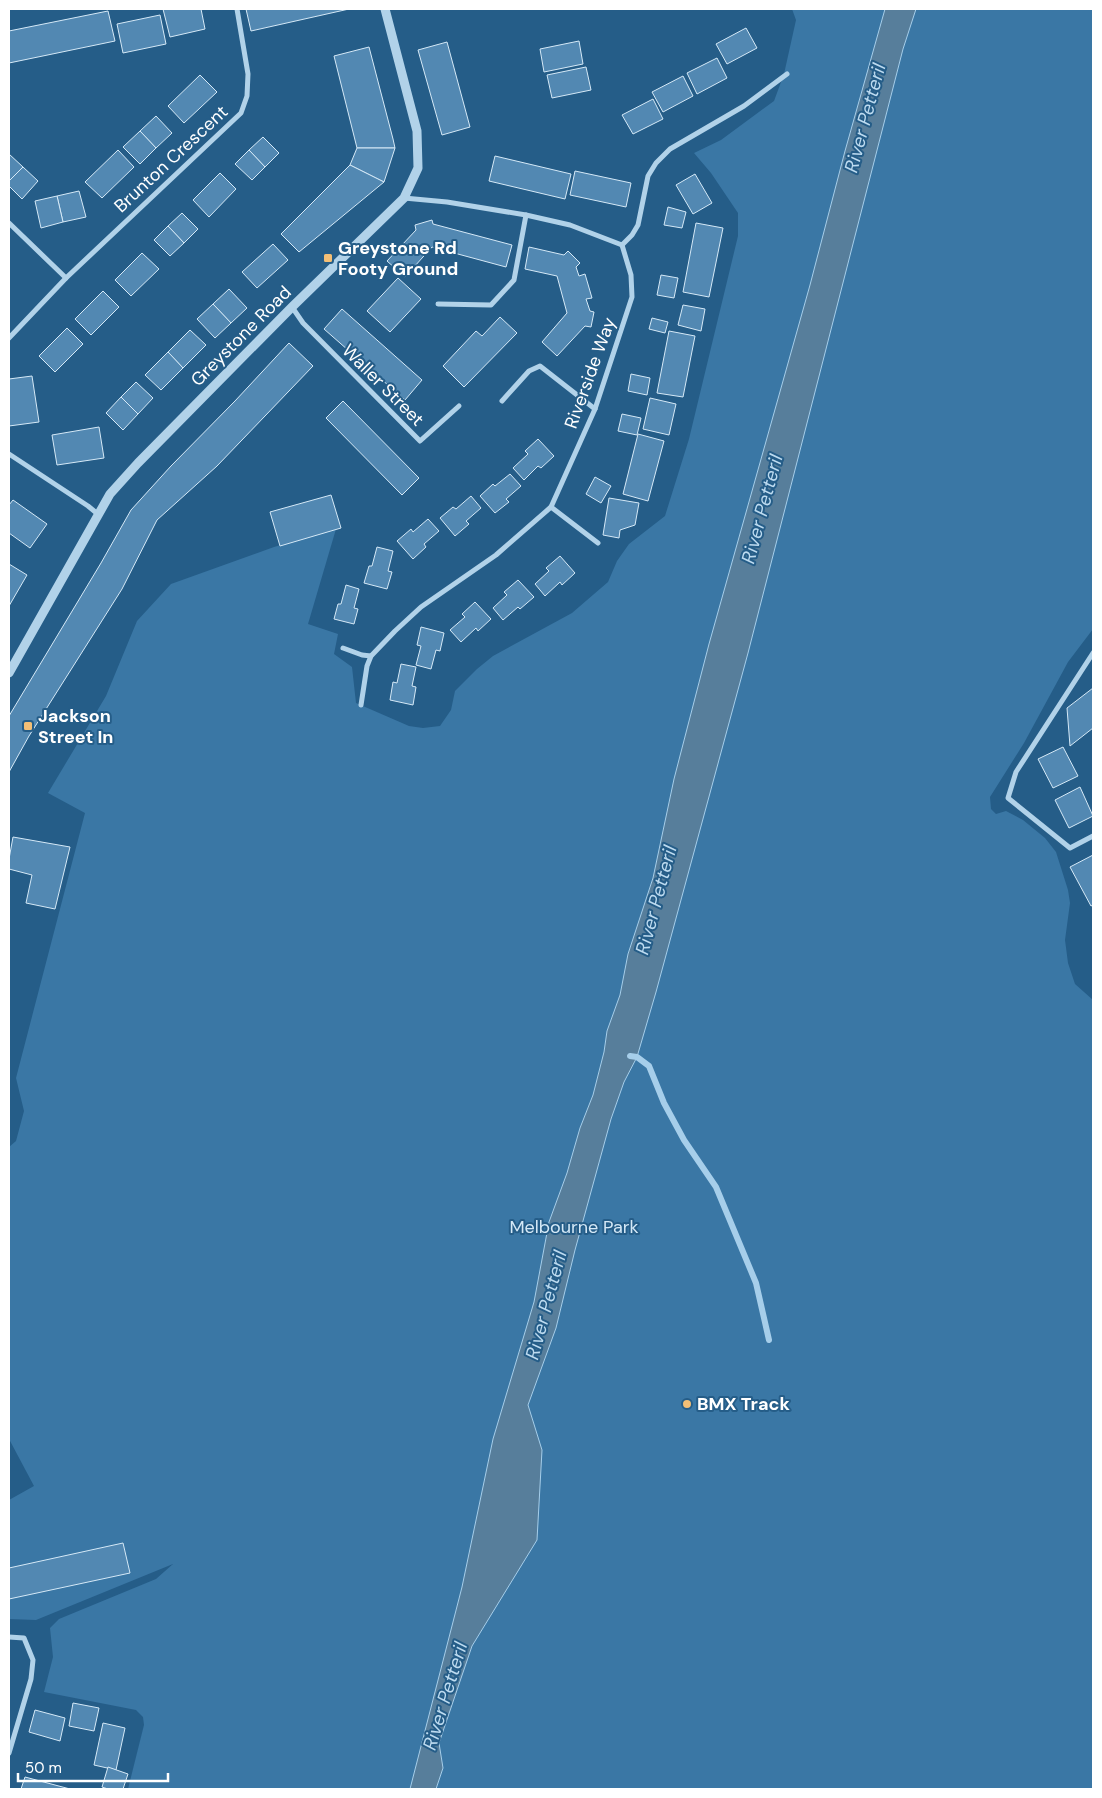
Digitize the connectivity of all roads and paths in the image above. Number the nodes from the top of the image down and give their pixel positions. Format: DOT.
graph roads {
  1 [pos="237,9"];
  2 [pos="385,9"];
  3 [pos="787,74"];
  4 [pos="404,198"];
  5 [pos="526,215"];
  6 [pos="9,223"];
  7 [pos="622,245"];
  8 [pos="66,278"];
  9 [pos="438,304"];
  10 [pos="292,307"];
  11 [pos="9,338"];
  12 [pos="502,401"];
  13 [pos="459,406"];
  14 [pos="594,409"];
  15 [pos="9,454"];
  16 [pos="551,507"];
  17 [pos="99,515"];
  18 [pos="598,543"];
  19 [pos="343,648"];
  20 [pos="1093,653"];
  21 [pos="371,656"];
  22 [pos="9,673"];
  23 [pos="361,705"];
  24 [pos="1093,836"];
  25 [pos="9,1637"];
  26 [pos="9,1753"];
  1 -- 8 [label="street, Brunton Crescent"];
  2 -- 4 [label="street, Greystone Road"];
  3 -- 7 [label="street"];
  4 -- 5 [label="street"];
  4 -- 10 [label="street, Greystone Road"];
  5 -- 7 [label="street"];
  5 -- 9 [label="street"];
  6 -- 8 [label="street"];
  7 -- 14 [label="street, Riverside Way"];
  8 -- 11 [label="street, Brunton Crescent"];
  10 -- 13 [label="street, Waller Street"];
  10 -- 17 [label="street, Greystone Road"];
  12 -- 14 [label="street"];
  14 -- 16 [label="street, Riverside Way"];
  15 -- 17 [label="street"];
  16 -- 18 [label="street"];
  16 -- 21 [label="street, Riverside Way"];
  17 -- 22 [label="street, Greystone Road"];
  19 -- 21 [label="street"];
  20 -- 24 [label="street"];
  21 -- 23 [label="street, Riverside Way"];
  25 -- 26 [label="street"];
}
